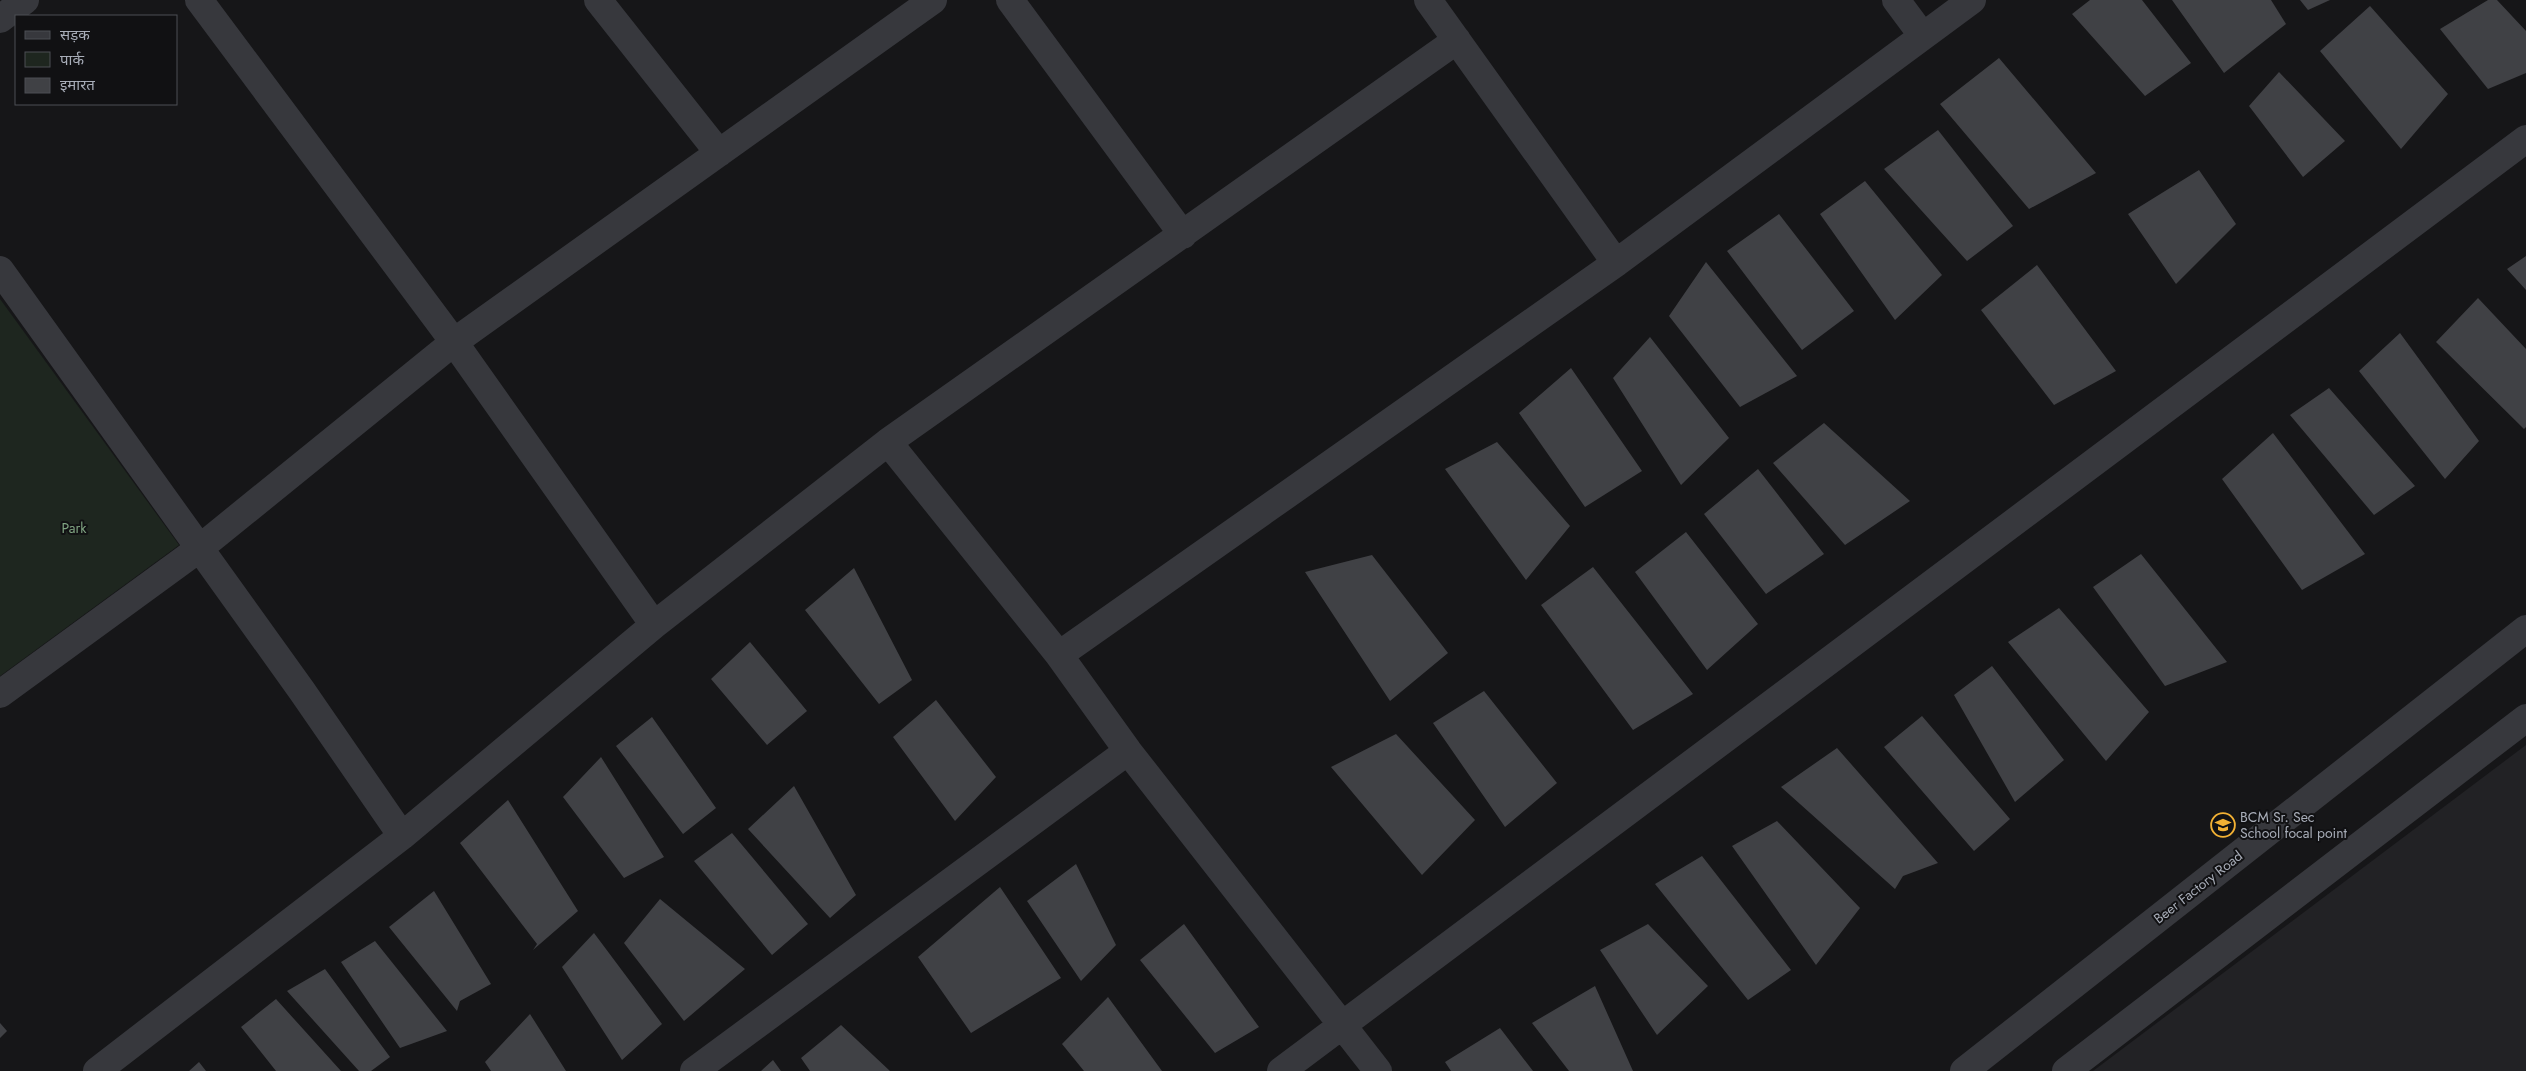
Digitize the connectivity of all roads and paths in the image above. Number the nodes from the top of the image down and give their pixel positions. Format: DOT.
graph roads {
  1 [pos="25,0"];
  2 [pos="198,0"];
  3 [pos="598,0"];
  4 [pos="933,0"];
  5 [pos="1010,0"];
  6 [pos="1428,0"];
  7 [pos="1896,0"];
  8 [pos="1972,0"];
  9 [pos="0,20"];
  10 [pos="1922,36"];
  11 [pos="1457,40"];
  12 [pos="2526,139"];
  13 [pos="719,153"];
  14 [pos="1182,235"];
  15 [pos="1616,263"];
  16 [pos="0,270"];
  17 [pos="454,342"];
  18 [pos="888,442"];
  19 [pos="200,548"];
  20 [pos="654,624"];
  21 [pos="2526,629"];
  22 [pos="1059,655"];
  23 [pos="0,694"];
  24 [pos="2526,718"];
  25 [pos="1128,751"];
  26 [pos="402,836"];
  27 [pos="1342,1025"];
  28 [pos="97,1071"];
  29 [pos="694,1071"];
  30 [pos="1281,1071"];
  31 [pos="1378,1071"];
  32 [pos="1964,1071"];
  33 [pos="2066,1071"];
  1 -- 9 [label="street"];
  2 -- 17 [label="street"];
  3 -- 13 [label="street"];
  4 -- 13 [label="street"];
  5 -- 14 [label="street"];
  6 -- 11 [label="street"];
  7 -- 10 [label="street"];
  8 -- 10 [label="street"];
  10 -- 15 [label="street"];
  11 -- 14 [label="street"];
  11 -- 15 [label="street"];
  12 -- 27 [label="street"];
  13 -- 17 [label="street"];
  14 -- 18 [label="street"];
  15 -- 22 [label="street"];
  16 -- 19 [label="street"];
  17 -- 19 [label="street"];
  17 -- 20 [label="street"];
  18 -- 20 [label="street"];
  18 -- 22 [label="street"];
  19 -- 23 [label="street"];
  19 -- 26 [label="street"];
  20 -- 26 [label="street"];
  21 -- 32 [label="street, Beer Factory Road"];
  22 -- 25 [label="street"];
  24 -- 33 [label="street"];
  25 -- 27 [label="street"];
  25 -- 29 [label="street"];
  26 -- 28 [label="street"];
  27 -- 30 [label="street"];
  27 -- 31 [label="street"];
}
